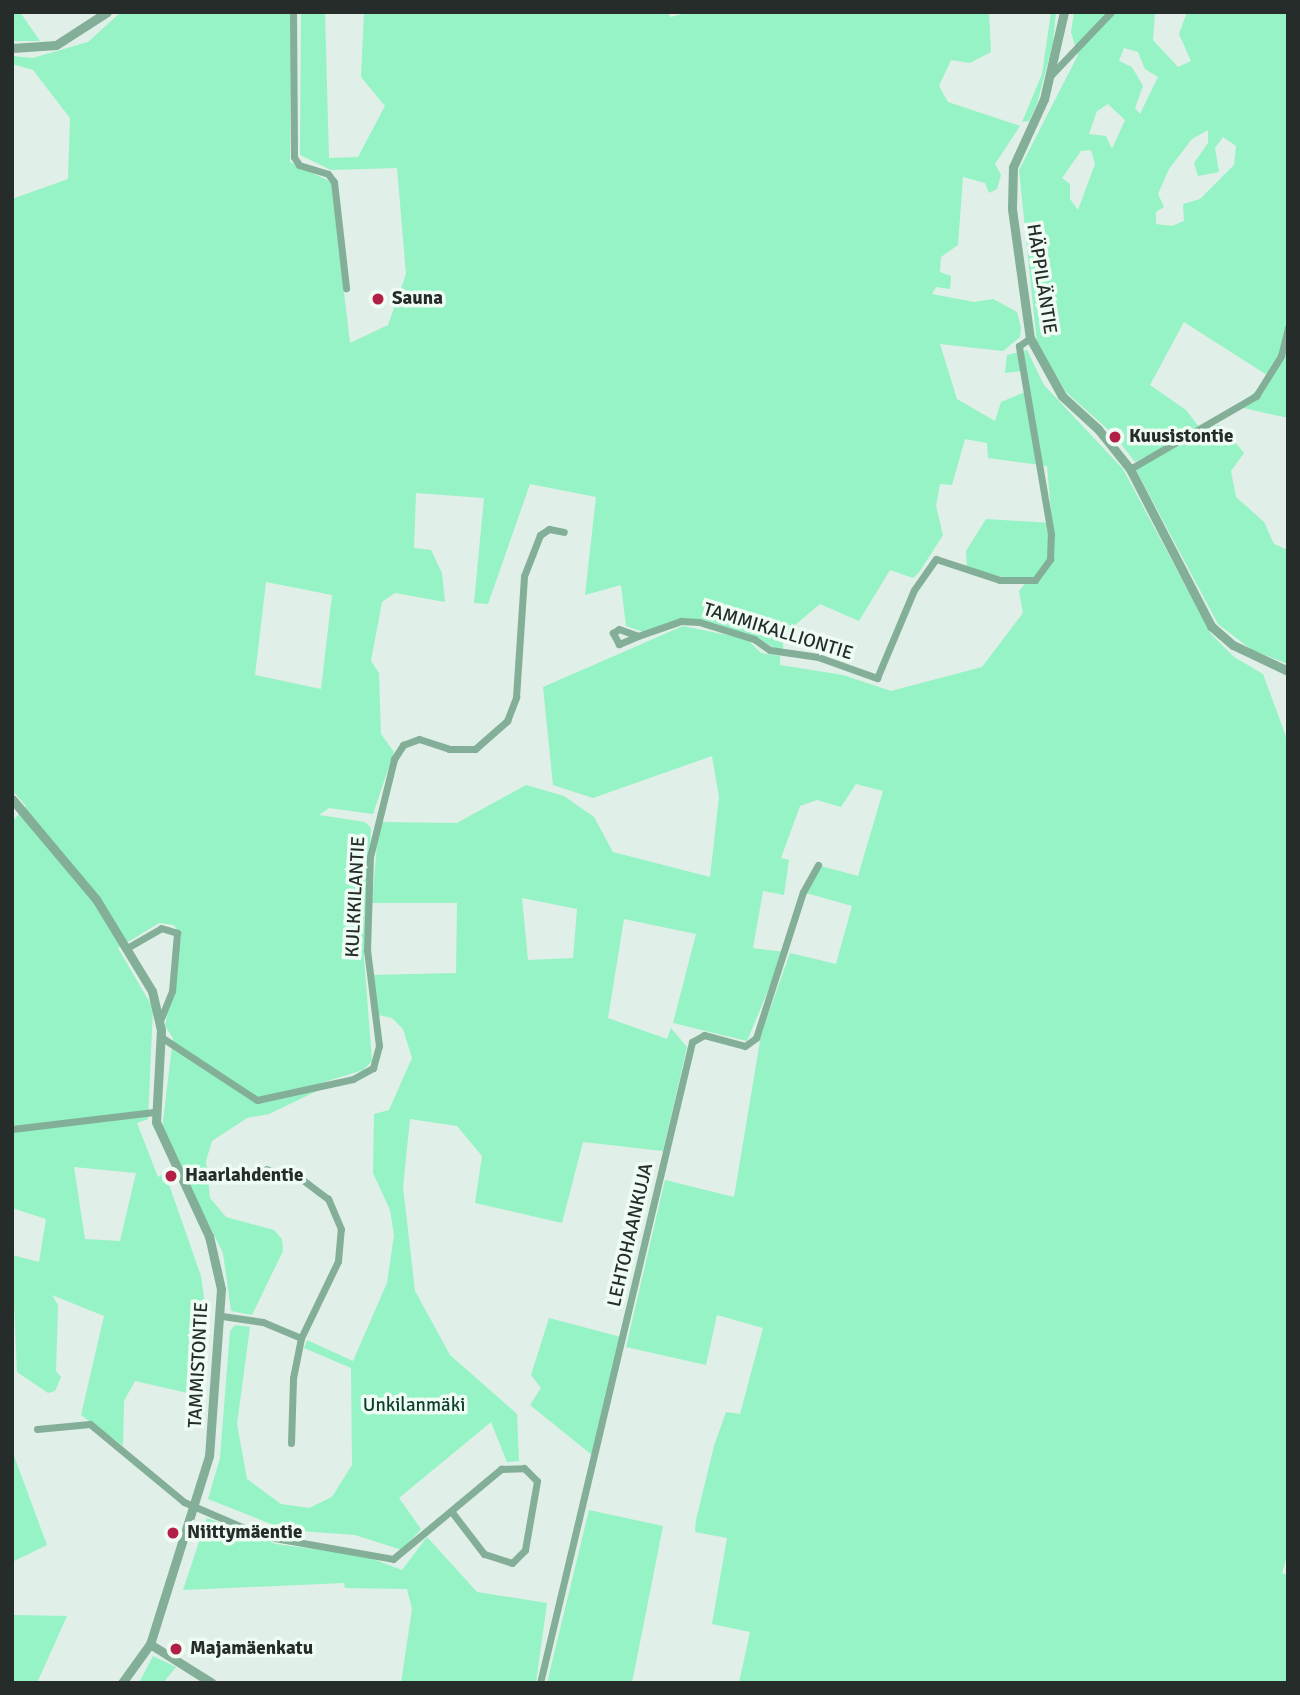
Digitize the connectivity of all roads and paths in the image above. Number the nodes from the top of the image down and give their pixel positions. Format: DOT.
graph roads {
  1 [pos="107,12"];
  2 [pos="293,12"];
  3 [pos="1064,12"];
  4 [pos="1111,12"];
  5 [pos="12,48"];
  6 [pos="1051,75"];
  7 [pos="346,288"];
  8 [pos="1288,327"];
  9 [pos="1030,338"];
  10 [pos="1130,469"];
  11 [pos="564,532"];
  12 [pos="638,636"];
  13 [pos="1288,671"];
  14 [pos="12,799"];
  15 [pos="818,865"];
  16 [pos="127,948"];
  17 [pos="160,1020"];
  18 [pos="161,1037"];
  19 [pos="154,1112"];
  20 [pos="12,1129"];
  21 [pos="266,1169"];
  22 [pos="222,1316"];
  23 [pos="301,1339"];
  24 [pos="37,1429"];
  25 [pos="291,1443"];
  26 [pos="194,1506"];
  27 [pos="451,1511"];
  28 [pos="149,1644"];
  29 [pos="122,1683"];
  30 [pos="212,1683"];
  31 [pos="540,1683"];
  1 -- 5 [label="street"];
  2 -- 7 [label="street"];
  3 -- 6 [label="street, HÄPPILÄNTIE"];
  4 -- 6 [label="street"];
  6 -- 9 [label="street, HÄPPILÄNTIE"];
  8 -- 10 [label="street"];
  9 -- 10 [label="street, HÄPPILÄNTIE"];
  9 -- 12 [label="street, TAMMIKALLIONTIE"];
  10 -- 13 [label="street, HÄPPILÄNTIE"];
  11 -- 18 [label="street, KULKKILANTIE"];
  14 -- 16 [label="street, TAMMISTONTIE"];
  15 -- 31 [label="street, LEHTOHAANKUJA"];
  16 -- 17 [label="street, TAMMISTONTIE"];
  16 -- 17 [label="street"];
  17 -- 18 [label="street, TAMMISTONTIE"];
  18 -- 19 [label="street, TAMMISTONTIE"];
  19 -- 20 [label="street"];
  19 -- 22 [label="street, TAMMISTONTIE"];
  21 -- 23 [label="street"];
  22 -- 23 [label="street"];
  22 -- 26 [label="street, TAMMISTONTIE"];
  23 -- 25 [label="street"];
  24 -- 26 [label="street"];
  26 -- 27 [label="street"];
  26 -- 28 [label="street, TAMMISTONTIE"];
  27 -- 27 [label="street"];
  28 -- 29 [label="street, TAMMISTONTIE"];
  28 -- 30 [label="street"];
}
